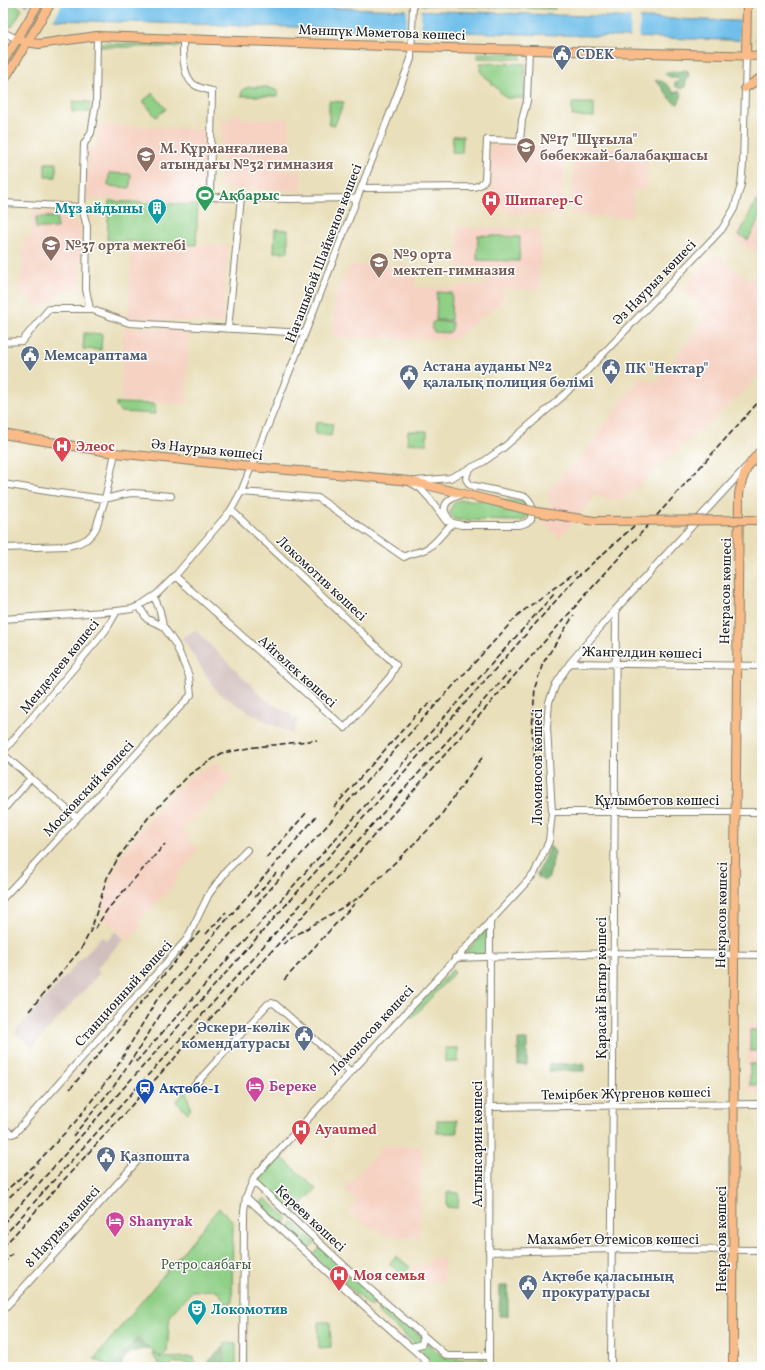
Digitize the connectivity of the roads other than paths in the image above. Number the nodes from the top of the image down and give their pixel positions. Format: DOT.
graph roads {
  1 [pos="39,3"];
  2 [pos="51,3"];
  3 [pos="747,3"];
  4 [pos="413,6"];
  5 [pos="3,32"];
  6 [pos="96,36"];
  7 [pos="183,38"];
  8 [pos="17,39"];
  9 [pos="27,42"];
  10 [pos="412,47"];
  11 [pos="529,49"];
  12 [pos="746,56"];
  13 [pos="762,56"];
  14 [pos="3,62"];
  15 [pos="762,77"];
  16 [pos="3,82"];
  17 [pos="745,88"];
  18 [pos="361,188"];
  19 [pos="241,198"];
  20 [pos="357,198"];
  21 [pos="3,203"];
  22 [pos="82,207"];
  23 [pos="90,309"];
  24 [pos="228,329"];
  25 [pos="305,333"];
  26 [pos="3,342"];
  27 [pos="3,434"];
  28 [pos="762,449"];
  29 [pos="115,452"];
  30 [pos="748,464"];
  31 [pos="250,467"];
  32 [pos="470,469"];
  33 [pos="409,481"];
  34 [pos="3,484"];
  35 [pos="241,492"];
  36 [pos="464,494"];
  37 [pos="172,496"];
  38 [pos="105,499"];
  39 [pos="231,510"];
  40 [pos="762,520"];
  41 [pos="452,524"];
  42 [pos="3,548"];
  43 [pos="175,576"];
  44 [pos="154,596"];
  45 [pos="139,606"];
  46 [pos="616,609"];
  47 [pos="116,611"];
  48 [pos="3,618"];
  49 [pos="163,626"];
  50 [pos="570,663"];
  51 [pos="616,663"];
  52 [pos="396,665"];
  53 [pos="737,666"];
  54 [pos="762,666"];
  55 [pos="3,753"];
  56 [pos="31,778"];
  57 [pos="3,810"];
  58 [pos="552,812"];
  59 [pos="614,812"];
  60 [pos="736,812"];
  61 [pos="762,812"];
  62 [pos="77,818"];
  63 [pos="247,850"];
  64 [pos="3,898"];
  65 [pos="490,921"];
  66 [pos="614,953"];
  67 [pos="734,955"];
  68 [pos="762,955"];
  69 [pos="490,957"];
  70 [pos="455,958"];
  71 [pos="350,1072"];
  72 [pos="194,1086"];
  73 [pos="734,1104"];
  74 [pos="762,1104"];
  75 [pos="612,1105"];
  76 [pos="489,1107"];
  77 [pos="3,1128"];
  78 [pos="139,1159"];
  79 [pos="253,1181"];
  80 [pos="246,1197"];
  81 [pos="612,1249"];
  82 [pos="733,1250"];
  83 [pos="762,1250"];
  84 [pos="489,1252"];
  85 [pos="3,1310"];
  86 [pos="421,1333"];
  87 [pos="411,1347"];
  88 [pos="489,1356"];
  89 [pos="243,1367"];
  90 [pos="428,1367"];
  91 [pos="489,1367"];
  92 [pos="611,1367"];
  93 [pos="733,1367"];
  1 -- 8 [label="main road"];
  2 -- 9 [label="main road"];
  3 -- 12 [label="main road"];
  4 -- 10 [label="street, Нағашыбай Шайкенов көшесі"];
  5 -- 8 [label="street, Мәншүк Мәметова көшесі"];
  6 -- 7 [label="main road, Мәншүк Мәметова көшесі"];
  6 -- 9 [label="main road, Мәншүк Мәметова көшесі"];
  6 -- 22 [label="street"];
  7 -- 10 [label="main road, Мәншүк Мәметова көшесі"];
  7 -- 19 [label="street"];
  8 -- 9 [label="main road, Мәншүк Мәметова көшесі"];
  8 -- 14 [label="main road"];
  9 -- 16 [label="main road"];
  10 -- 11 [label="main road, Мәншүк Мәметова көшесі"];
  10 -- 18 [label="street, Нағашыбай Шайкенов көшесі"];
  11 -- 12 [label="main road, Мәншүк Мәметова көшесі"];
  11 -- 18 [label="street"];
  12 -- 13 [label="main road, Мәншүк Мәметова көшесі"];
  12 -- 17 [label="street, Әз Наурыз көшесі"];
  15 -- 17 [label="main road"];
  17 -- 32 [label="street, Әз Наурыз көшесі"];
  18 -- 20 [label="street, Нағашыбай Шайкенов көшесі"];
  19 -- 20 [label="street"];
  19 -- 24 [label="street"];
  20 -- 25 [label="street, Нағашыбай Шайкенов көшесі"];
  21 -- 22 [label="street"];
  22 -- 23 [label="street"];
  23 -- 24 [label="street"];
  23 -- 26 [label="street"];
  24 -- 25 [label="street"];
  25 -- 31 [label="street, Нағашыбай Шайкенов көшесі"];
  27 -- 29 [label="main road, Әз Наурыз көшесі"];
  28 -- 30 [label="main road, Ломоносов көшесі"];
  29 -- 31 [label="main road, Әз Наурыз көшесі"];
  29 -- 38 [label="street"];
  30 -- 46 [label="street, Ломоносов көшесі"];
  30 -- 53 [label="main road, Некрасов көшесі"];
  31 -- 33 [label="main road, Әз Наурыз көшесі"];
  31 -- 35 [label="street, Нағашыбай Шайкенов көшесі"];
  32 -- 33 [label="street, Әз Наурыз көшесі"];
  32 -- 41 [label="street"];
  33 -- 36 [label="main road, Әз Наурыз көшесі"];
  33 -- 41 [label="street"];
  34 -- 38 [label="street"];
  35 -- 39 [label="street, Нағашыбай Шайкенов көшесі"];
  35 -- 41 [label="street"];
  36 -- 40 [label="main road, Әз Наурыз көшесі, bridge"];
  36 -- 41 [label="street"];
  37 -- 38 [label="street"];
  38 -- 42 [label="street"];
  39 -- 43 [label="street, Нағашыбай Шайкенов көшесі"];
  39 -- 52 [label="street, Локомотив көшесі"];
  43 -- 44 [label="street, Нағашыбай Шайкенов көшесі"];
  43 -- 52 [label="street, Айгөлек көшесі"];
  44 -- 45 [label="street, Нағашыбай Шайкенов көшесі"];
  44 -- 49 [label="street"];
  45 -- 47 [label="street"];
  45 -- 49 [label="street"];
  46 -- 50 [label="street, Ломоносов көшесі"];
  46 -- 51 [label="street, Қарасай Батыр көшесі"];
  47 -- 48 [label="street"];
  47 -- 55 [label="street, Менделеев көшесі"];
  49 -- 62 [label="street, Московский көшесі"];
  50 -- 51 [label="street, Жангелдин көшесі"];
  50 -- 58 [label="street, Ломоносов көшесі"];
  51 -- 53 [label="street, Жангелдин көшесі"];
  51 -- 59 [label="street, Қарасай Батыр көшесі"];
  53 -- 54 [label="street, Жангелдин көшесі"];
  53 -- 60 [label="main road, Некрасов көшесі"];
  55 -- 56 [label="street"];
  56 -- 57 [label="street"];
  56 -- 62 [label="street"];
  58 -- 59 [label="street, Құлымбетов көшесі"];
  58 -- 65 [label="street, Ломоносов көшесі"];
  59 -- 60 [label="street, Құлымбетов көшесі"];
  59 -- 66 [label="street, Қарасай Батыр көшесі"];
  60 -- 61 [label="street, Құлымбетов көшесі"];
  60 -- 67 [label="main road, Некрасов көшесі"];
  62 -- 64 [label="street, Московский көшесі"];
  63 -- 77 [label="street, Станционный көшесі"];
  65 -- 69 [label="street, Алтынсарин көшесі"];
  65 -- 70 [label="street, Ломоносов көшесі"];
  66 -- 67 [label="street"];
  66 -- 69 [label="street"];
  66 -- 75 [label="street, Қарасай Батыр көшесі"];
  67 -- 68 [label="street"];
  67 -- 73 [label="main road, Некрасов көшесі"];
  69 -- 70 [label="street"];
  69 -- 76 [label="street, Алтынсарин көшесі"];
  70 -- 71 [label="street, Ломоносов көшесі"];
  71 -- 72 [label="street"];
  71 -- 79 [label="street, Ломоносов көшесі"];
  73 -- 74 [label="street, Темірбек Жүргенов көшесі"];
  73 -- 75 [label="street, Темірбек Жүргенов көшесі"];
  73 -- 82 [label="main road, Некрасов көшесі"];
  75 -- 76 [label="street, Темірбек Жүргенов көшесі"];
  75 -- 81 [label="street, Қарасай Батыр көшесі"];
  76 -- 84 [label="street, Алтынсарин көшесі"];
  78 -- 85 [label="street, 8 Наурыз көшесі"];
  79 -- 80 [label="street, Ломоносов көшесі"];
  79 -- 86 [label="street, Кереев көшесі"];
  80 -- 87 [label="street, Кереев көшесі"];
  80 -- 89 [label="street, Ломоносов көшесі"];
  81 -- 82 [label="street, Махамбет Өтемісов көшесі"];
  81 -- 84 [label="street, Махамбет Өтемісов көшесі"];
  81 -- 92 [label="street, Қарасай Батыр көшесі"];
  82 -- 83 [label="street, Махамбет Өтемісов көшесі"];
  82 -- 93 [label="main road, Некрасов көшесі"];
  84 -- 88 [label="street, Алтынсарин көшесі"];
  86 -- 87 [label="street"];
  86 -- 88 [label="street, Кереев көшесі"];
  87 -- 90 [label="street, Кереев көшесі"];
  88 -- 91 [label="street, Алтынсарин көшесі"];
}
